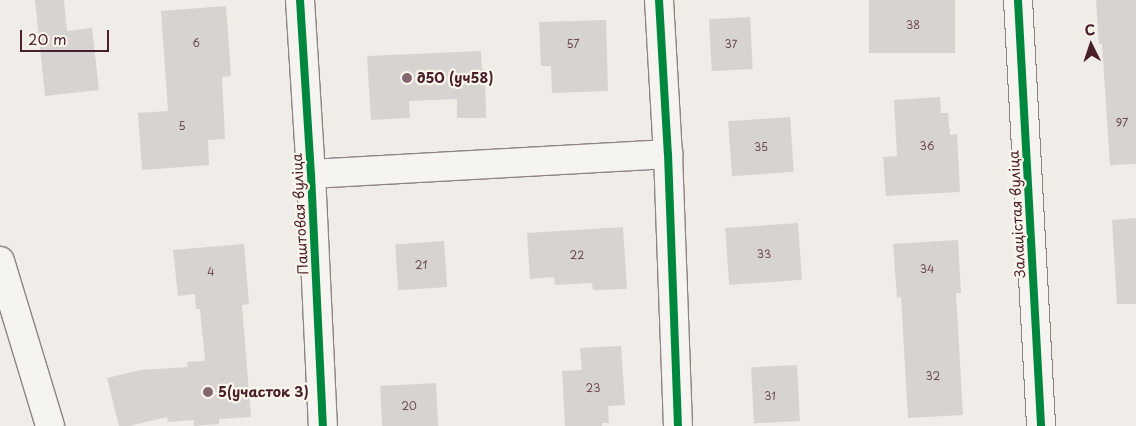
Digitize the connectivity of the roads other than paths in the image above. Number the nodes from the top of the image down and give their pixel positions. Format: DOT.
graph roads {
  1 [pos="300,0"];
  2 [pos="659,0"];
  3 [pos="1018,0"];
  4 [pos="668,154"];
  5 [pos="311,174"];
  6 [pos="0,261"];
  7 [pos="50,426"];
  8 [pos="322,426"];
  9 [pos="678,426"];
  10 [pos="1041,426"];
  1 -- 5 [label="street, Паштовая вуліца"];
  2 -- 4 [label="street"];
  3 -- 10 [label="street, Залацістая вуліца"];
  4 -- 5 [label="street"];
  4 -- 9 [label="street"];
  5 -- 8 [label="street, Паштовая вуліца"];
  6 -- 7 [label="street"];
}
